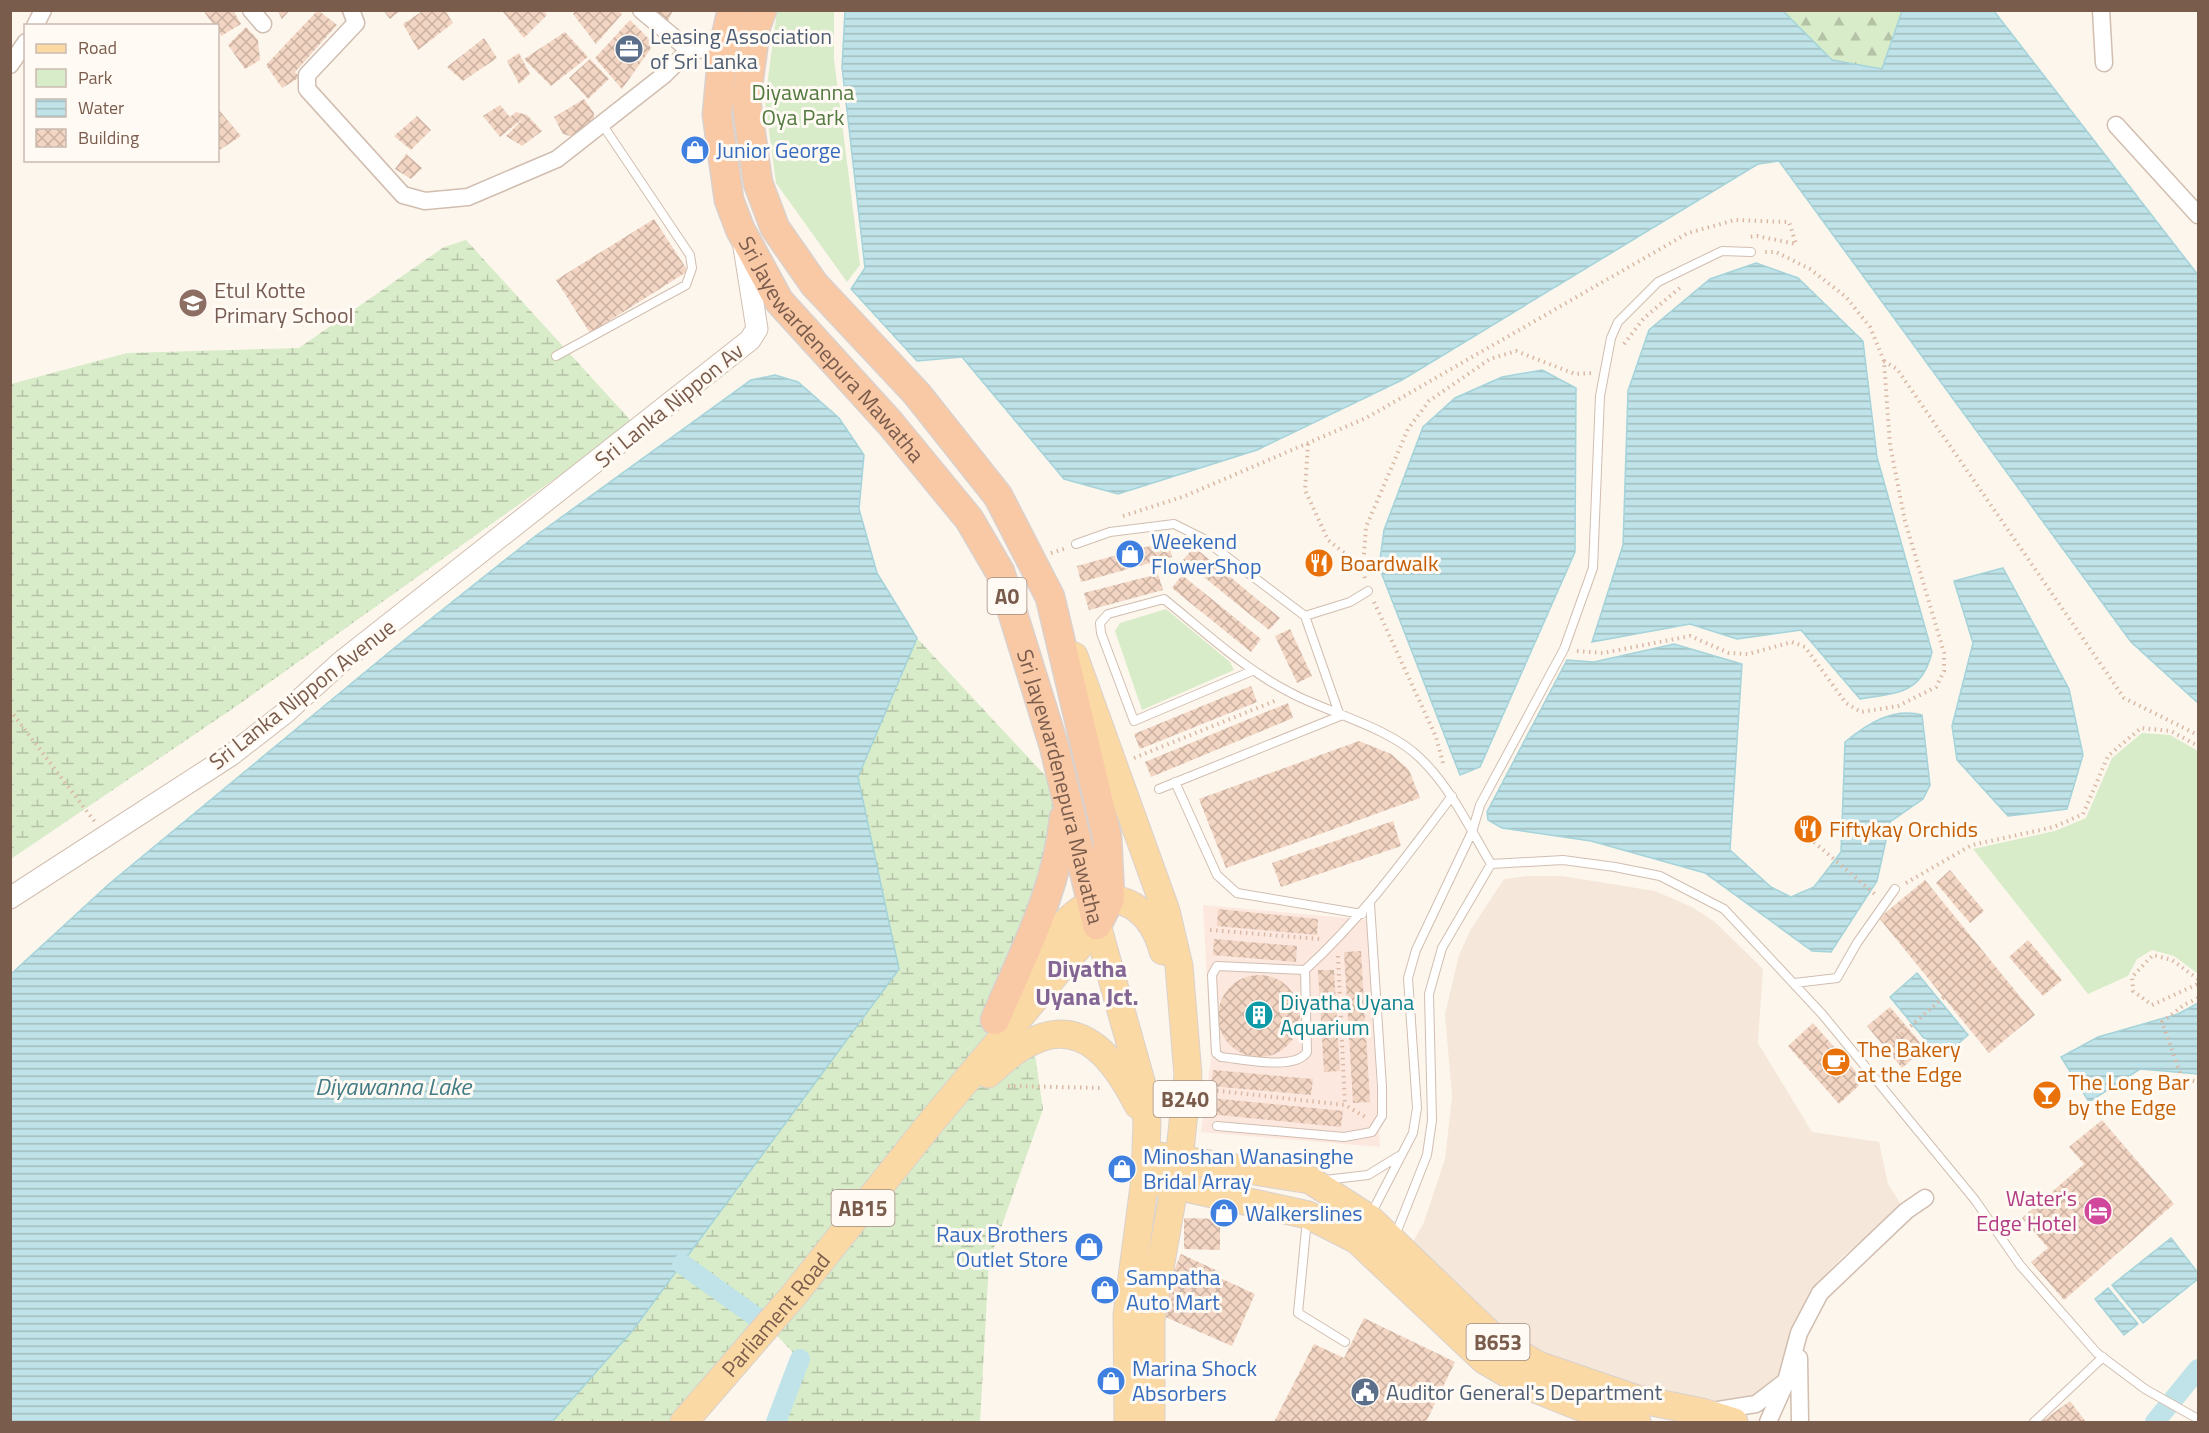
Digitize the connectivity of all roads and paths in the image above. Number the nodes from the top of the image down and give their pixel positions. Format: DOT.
graph roads {
  1 [pos="44,10"];
  2 [pos="251,10"];
  3 [pos="351,10"];
  4 [pos="641,10"];
  5 [pos="732,10"];
  6 [pos="762,10"];
  7 [pos="2101,10"];
  8 [pos="36,24"];
  9 [pos="263,24"];
  10 [pos="24,45"];
  11 [pos="723,49"];
  12 [pos="689,50"];
  13 [pos="2104,63"];
  14 [pos="10,65"];
  15 [pos="602,124"];
  16 [pos="2116,125"];
  17 [pos="2199,215"];
  18 [pos="740,229"];
  19 [pos="1737,239"];
  20 [pos="1751,252"];
  21 [pos="1686,284"];
  22 [pos="1621,353"];
  23 [pos="556,356"];
  24 [pos="1884,361"];
  25 [pos="1596,362"];
  26 [pos="1593,373"];
  27 [pos="1593,385"];
  28 [pos="1308,444"];
  29 [pos="583,475"];
  30 [pos="1118,517"];
  31 [pos="1076,544"];
  32 [pos="1049,554"];
  33 [pos="1363,568"];
  34 [pos="1368,591"];
  35 [pos="1050,597"];
  36 [pos="1305,616"];
  37 [pos="1564,649"];
  38 [pos="1252,671"];
  39 [pos="1292,694"];
  40 [pos="10,710"];
  41 [pos="1340,716"];
  42 [pos="2199,735"];
  43 [pos="2199,746"];
  44 [pos="1138,756"];
  45 [pos="1175,782"];
  46 [pos="1159,789"];
  47 [pos="1452,796"];
  48 [pos="1065,798"];
  49 [pos="1472,832"];
  50 [pos="105,835"];
  51 [pos="1814,842"];
  52 [pos="1491,864"];
  53 [pos="1895,890"];
  54 [pos="1874,894"];
  55 [pos="10,898"];
  56 [pos="1370,904"];
  57 [pos="1100,908"];
  58 [pos="1362,914"];
  59 [pos="1305,970"];
  60 [pos="2199,979"];
  61 [pos="1795,983"];
  62 [pos="2199,984"];
  63 [pos="1944,997"];
  64 [pos="2199,998"];
  65 [pos="995,1020"];
  66 [pos="1186,1037"];
  67 [pos="1897,1038"];
  68 [pos="2199,1082"];
  69 [pos="975,1085"];
  70 [pos="1130,1089"];
  71 [pos="1211,1090"];
  72 [pos="933,1120"];
  73 [pos="1147,1122"];
  74 [pos="1376,1124"];
  75 [pos="1217,1126"];
  76 [pos="1400,1156"];
  77 [pos="1146,1167"];
  78 [pos="1177,1173"];
  79 [pos="1310,1180"];
  80 [pos="1925,1198"];
  81 [pos="1308,1215"];
  82 [pos="1363,1229"];
  83 [pos="1387,1251"];
  84 [pos="1799,1333"];
  85 [pos="1345,1342"];
  86 [pos="2103,1358"];
  87 [pos="1786,1382"];
  88 [pos="1702,1412"];
  89 [pos="1635,1414"];
  90 [pos="2199,1419"];
  91 [pos="684,1422"];
  92 [pos="1128,1422"];
  93 [pos="1151,1422"];
  94 [pos="1734,1422"];
  95 [pos="1768,1422"];
  96 [pos="1800,1422"];
  97 [pos="2034,1422"];
  1 -- 8 [label="street"];
  2 -- 9 [label="street"];
  3 -- 15 [label="street"];
  4 -- 12 [label="street"];
  5 -- 11 [label="highway, Sri Jayewardenepura Mawatha / A0"];
  6 -- 35 [label="highway, Sri Jayewardenepura Mawatha / A0"];
  7 -- 13 [label="street"];
  10 -- 14 [label="street"];
  11 -- 12 [label="street"];
  11 -- 18 [label="highway, Sri Jayewardenepura Mawatha / A0"];
  12 -- 15 [label="street"];
  15 -- 23 [label="lane"];
  16 -- 17 [label="street"];
  18 -- 29 [label="street, Sri Lanka Nippon Av"];
  18 -- 48 [label="highway, Sri Jayewardenepura Mawatha / A0"];
  19 -- 28 [label="path"];
  20 -- 24 [label="path"];
  20 -- 37 [label="lane"];
  21 -- 22 [label="path"];
  24 -- 37 [label="path"];
  24 -- 42 [label="path"];
  25 -- 26 [label="path"];
  26 -- 27 [label="path"];
  26 -- 33 [label="path"];
  28 -- 30 [label="path"];
  28 -- 33 [label="path"];
  29 -- 50 [label="street, Sri Lanka Nippon Avenue"];
  31 -- 32 [label="path"];
  31 -- 36 [label="lane"];
  33 -- 34 [label="path"];
  34 -- 36 [label="lane"];
  34 -- 47 [label="path"];
  35 -- 57 [label="highway, Sri Jayewardenepura Mawatha / A0"];
  35 -- 66 [label="main road"];
  36 -- 41 [label="lane"];
  37 -- 49 [label="lane"];
  38 -- 38 [label="lane"];
  38 -- 39 [label="lane"];
  39 -- 41 [label="lane"];
  39 -- 44 [label="path"];
  40 -- 50 [label="path"];
  41 -- 45 [label="lane"];
  41 -- 47 [label="lane"];
  43 -- 53 [label="path"];
  45 -- 46 [label="lane"];
  45 -- 58 [label="lane"];
  47 -- 49 [label="lane"];
  47 -- 56 [label="lane"];
  48 -- 57 [label="highway, Sri Jayewardenepura Mawatha / A0"];
  48 -- 65 [label="highway"];
  49 -- 52 [label="lane"];
  49 -- 76 [label="lane"];
  50 -- 55 [label="street, Sri Lanka Nippon Avenue"];
  51 -- 54 [label="path"];
  52 -- 61 [label="lane"];
  52 -- 83 [label="lane"];
  53 -- 61 [label="lane"];
  56 -- 58 [label="lane"];
  56 -- 74 [label="lane"];
  57 -- 65 [label="main road, Parliament Road / AB15"];
  57 -- 66 [label="main road"];
  57 -- 72 [label="main road, Parliament Road / AB15"];
  57 -- 73 [label="main road, B240"];
  58 -- 59 [label="lane"];
  59 -- 59 [label="lane"];
  60 -- 62 [label="path"];
  61 -- 86 [label="lane"];
  63 -- 67 [label="path"];
  64 -- 68 [label="path"];
  65 -- 72 [label="main road, Parliament Road / AB15"];
  66 -- 78 [label="main road, B240"];
  69 -- 70 [label="path"];
  69 -- 70 [label="main road"];
  69 -- 72 [label="main road"];
  70 -- 73 [label="main road"];
  71 -- 74 [label="path"];
  72 -- 91 [label="main road, Parliament Road / AB15"];
  73 -- 77 [label="main road, B240"];
  74 -- 75 [label="lane"];
  76 -- 79 [label="lane"];
  76 -- 82 [label="lane"];
  77 -- 78 [label="main road"];
  77 -- 92 [label="main road, B240"];
  78 -- 79 [label="main road, B653"];
  78 -- 81 [label="main road, B653"];
  78 -- 93 [label="main road, B240"];
  79 -- 82 [label="main road, B653"];
  80 -- 84 [label="street"];
  81 -- 82 [label="main road, B653"];
  81 -- 85 [label="lane"];
  82 -- 83 [label="main road, B653"];
  83 -- 89 [label="main road, B653"];
  84 -- 87 [label="street"];
  84 -- 96 [label="street"];
  86 -- 90 [label="lane"];
  86 -- 97 [label="lane"];
  87 -- 88 [label="street"];
  87 -- 95 [label="street"];
  88 -- 89 [label="main road, B653"];
  88 -- 94 [label="main road, B653"];
}
